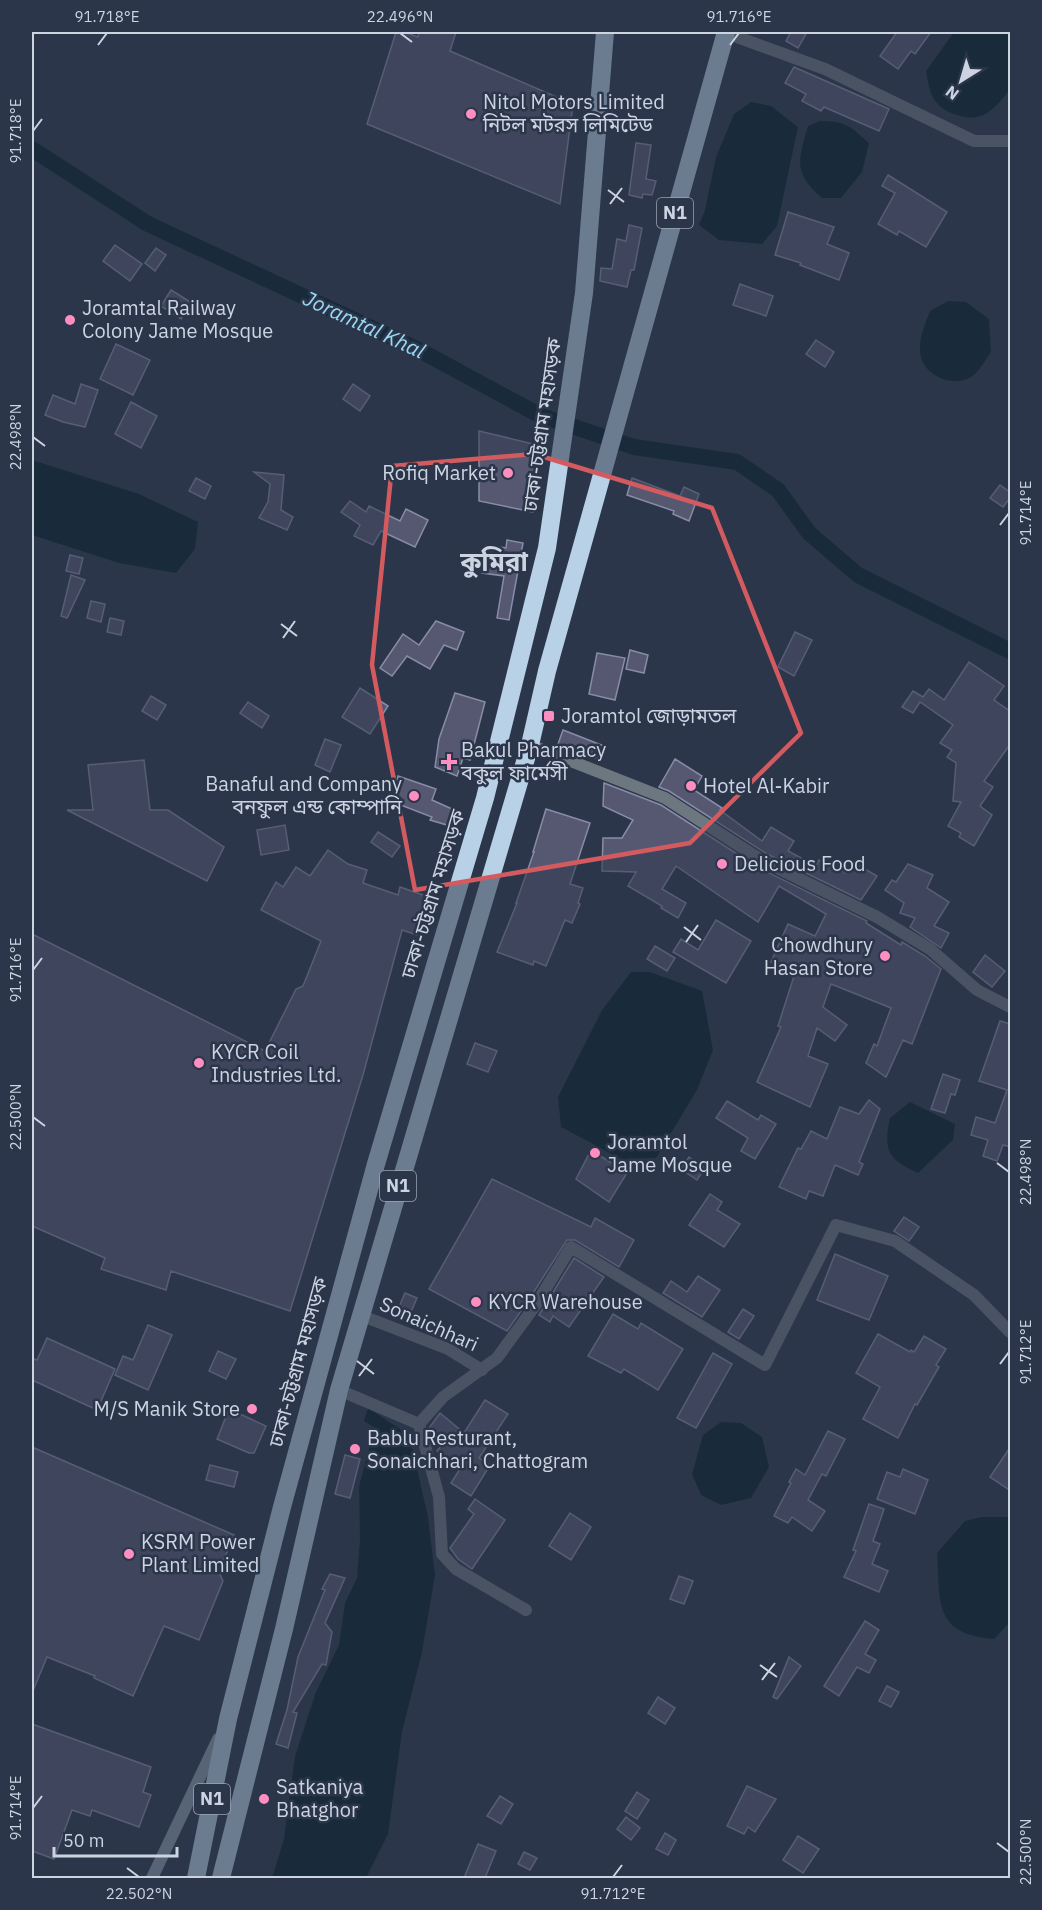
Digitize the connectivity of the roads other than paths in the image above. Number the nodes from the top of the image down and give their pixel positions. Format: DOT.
graph roads {
  1 [pos="605,32"];
  2 [pos="726,32"];
  3 [pos="1011,141"];
  4 [pos="530,745"];
  5 [pos="1011,1007"];
  6 [pos="360,1315"];
  7 [pos="1011,1332"];
  8 [pos="482,1370"];
  9 [pos="339,1390"];
  10 [pos="419,1425"];
  11 [pos="526,1610"];
  12 [pos="228,1719"];
  13 [pos="152,1878"];
  14 [pos="196,1878"];
  15 [pos="221,1878"];
  1 -- 12 [label="highway, ঢাকা-চট্টগ্রাম মহাসড়ক / N1"];
  2 -- 3 [label="street"];
  2 -- 4 [label="highway, N1"];
  4 -- 5 [label="street"];
  4 -- 6 [label="highway, N1"];
  6 -- 8 [label="street, Sonaichhari"];
  6 -- 9 [label="highway, N1"];
  7 -- 8 [label="street"];
  8 -- 10 [label="street"];
  9 -- 10 [label="street"];
  9 -- 15 [label="highway, N1"];
  10 -- 11 [label="street"];
  12 -- 13 [label="street, ঢাকা-চট্টগ্রাম মহাসড়ক / N1"];
  12 -- 14 [label="highway, ঢাকা-চট্টগ্রাম মহাসড়ক / N1"];
}
